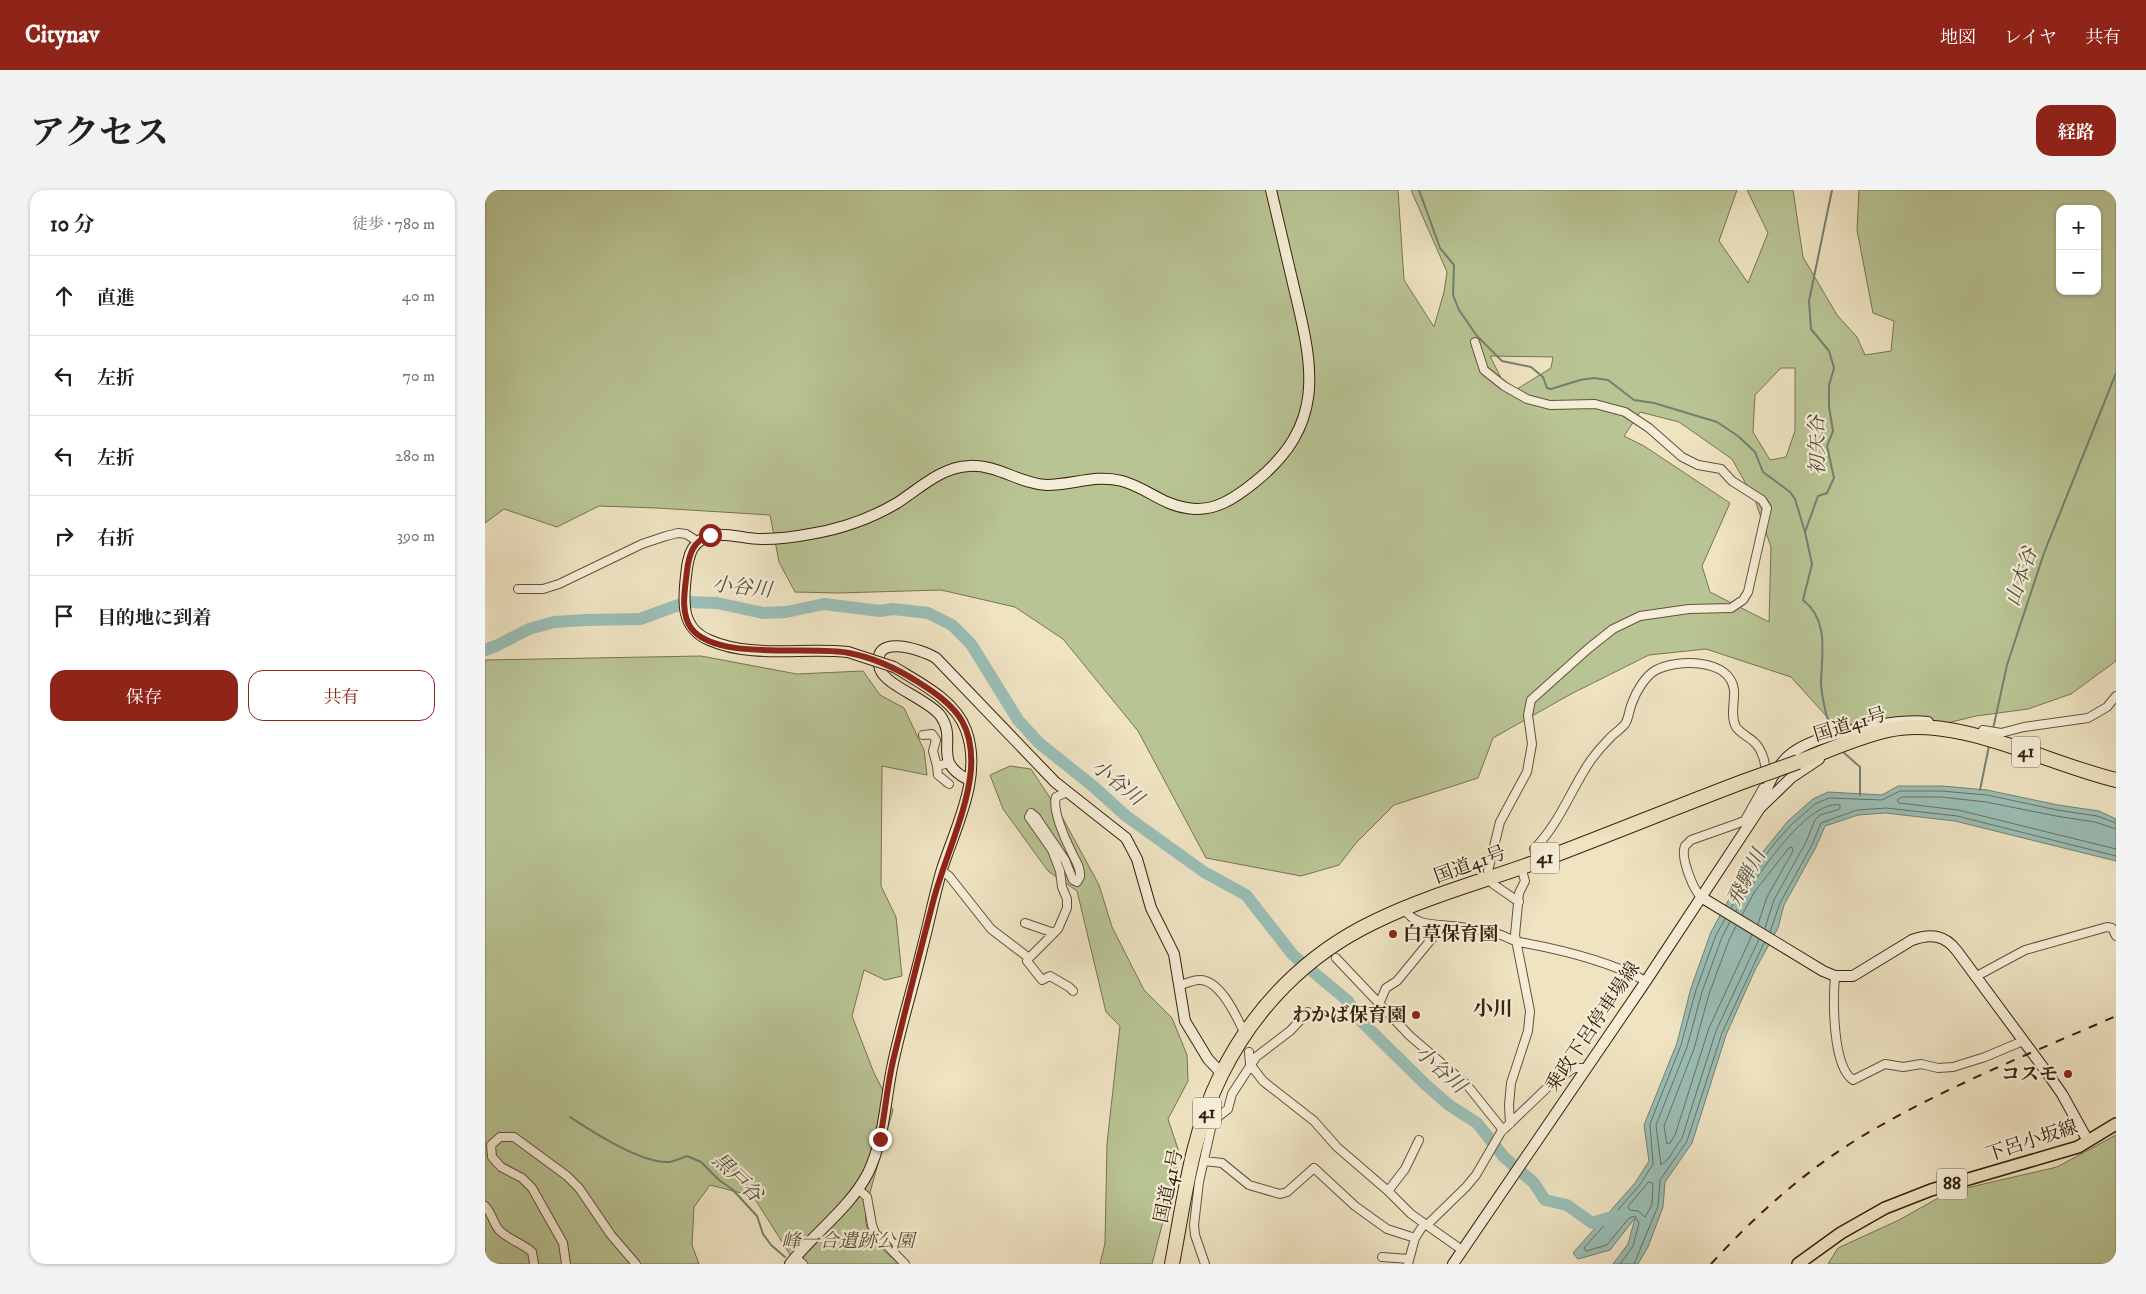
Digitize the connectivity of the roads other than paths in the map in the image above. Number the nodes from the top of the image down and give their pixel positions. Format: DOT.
graph roads {
  1 [pos="1271,190"];
  2 [pos="1475,342"];
  3 [pos="697,541"];
  4 [pos="518,589"];
  5 [pos="2116,696"];
  6 [pos="1936,728"];
  7 [pos="923,735"];
  8 [pos="1981,737"];
  9 [pos="1839,746"];
  10 [pos="949,763"];
  11 [pos="937,766"];
  12 [pos="969,780"];
  13 [pos="2116,780"];
  14 [pos="949,784"];
  15 [pos="1067,792"];
  16 [pos="1760,808"];
  17 [pos="1538,861"];
  18 [pos="1521,867"];
  19 [pos="942,871"];
  20 [pos="1488,872"];
  21 [pos="1493,884"];
  22 [pos="1701,897"];
  23 [pos="1519,902"];
  24 [pos="1405,909"];
  25 [pos="1025,922"];
  26 [pos="1443,925"];
  27 [pos="1054,933"];
  28 [pos="2116,934"];
  29 [pos="1517,942"];
  30 [pos="1029,958"];
  31 [pos="1336,958"];
  32 [pos="1835,976"];
  33 [pos="1975,977"];
  34 [pos="1646,981"];
  35 [pos="1180,985"];
  36 [pos="1073,991"];
  37 [pos="1379,1004"];
  38 [pos="1308,1012"];
  39 [pos="1242,1028"];
  40 [pos="2023,1042"];
  41 [pos="1249,1052"];
  42 [pos="1250,1064"];
  43 [pos="1585,1068"];
  44 [pos="1219,1080"];
  45 [pos="1232,1094"];
  46 [pos="1510,1124"];
  47 [pos="2116,1124"];
  48 [pos="1502,1131"];
  49 [pos="1419,1140"];
  50 [pos="2088,1142"];
  51 [pos="1204,1160"];
  52 [pos="858,1189"];
  53 [pos="1388,1191"];
  54 [pos="485,1206"];
  55 [pos="1425,1224"];
  56 [pos="1415,1238"];
  57 [pos="1463,1250"];
  58 [pos="1382,1257"];
  59 [pos="796,1262"];
  60 [pos="1408,1262"];
  61 [pos="534,1264"];
  62 [pos="567,1264"];
  63 [pos="636,1264"];
  64 [pos="905,1264"];
  65 [pos="1172,1264"];
  66 [pos="1205,1264"];
  67 [pos="1453,1264"];
  68 [pos="1798,1264"];
  1 -- 3 [label="street"];
  2 -- 20 [label="street"];
  3 -- 4 [label="street"];
  3 -- 12 [label="street, bridge"];
  5 -- 8 [label="street"];
  6 -- 8 [label="highway, 国道41号 / 41"];
  6 -- 9 [label="highway, 国道41号 / 41"];
  6 -- 16 [label="street"];
  7 -- 11 [label="street"];
  8 -- 13 [label="highway, 国道41号 / 41"];
  9 -- 16 [label="street"];
  9 -- 17 [label="highway, 国道41号 / 41, bridge"];
  10 -- 11 [label="street"];
  10 -- 12 [label="street"];
  10 -- 15 [label="street"];
  11 -- 14 [label="street"];
  12 -- 19 [label="street"];
  15 -- 27 [label="street"];
  15 -- 35 [label="street"];
  16 -- 22 [label="street, 乗政下呂停車場線"];
  17 -- 18 [label="highway, 国道41号 / 41"];
  17 -- 22 [label="street"];
  18 -- 23 [label="street"];
  18 -- 24 [label="highway, 国道41号 / 41"];
  19 -- 30 [label="street"];
  19 -- 52 [label="street"];
  21 -- 23 [label="street"];
  22 -- 32 [label="street"];
  22 -- 34 [label="street, 乗政下呂停車場線"];
  23 -- 29 [label="street"];
  24 -- 26 [label="street"];
  24 -- 44 [label="highway, 国道41号 / 41"];
  25 -- 27 [label="street"];
  26 -- 29 [label="street"];
  26 -- 37 [label="street"];
  27 -- 30 [label="street"];
  28 -- 33 [label="street"];
  29 -- 34 [label="street"];
  29 -- 46 [label="street"];
  30 -- 36 [label="street"];
  31 -- 37 [label="street"];
  32 -- 33 [label="street"];
  32 -- 40 [label="street"];
  33 -- 40 [label="street"];
  34 -- 43 [label="street, 乗政下呂停車場線"];
  35 -- 39 [label="street"];
  35 -- 44 [label="street"];
  37 -- 48 [label="street"];
  38 -- 42 [label="street"];
  40 -- 50 [label="street"];
  41 -- 42 [label="street"];
  42 -- 45 [label="street"];
  42 -- 53 [label="street"];
  43 -- 46 [label="street"];
  43 -- 57 [label="street, 乗政下呂停車場線"];
  44 -- 45 [label="street"];
  44 -- 65 [label="highway, 国道41号 / 41"];
  45 -- 51 [label="street"];
  46 -- 48 [label="street"];
  47 -- 50 [label="main road, 下呂小坂線 / 88"];
  48 -- 55 [label="street"];
  49 -- 53 [label="street"];
  50 -- 68 [label="main road, 下呂小坂線 / 88"];
  51 -- 56 [label="street"];
  51 -- 66 [label="street"];
  52 -- 59 [label="street"];
  52 -- 64 [label="street"];
  53 -- 55 [label="street"];
  54 -- 61 [label="street"];
  55 -- 56 [label="street"];
  55 -- 57 [label="street"];
  56 -- 60 [label="street"];
  57 -- 67 [label="street, 乗政下呂停車場線"];
  58 -- 60 [label="street"];
  62 -- 63 [label="street"];
}
